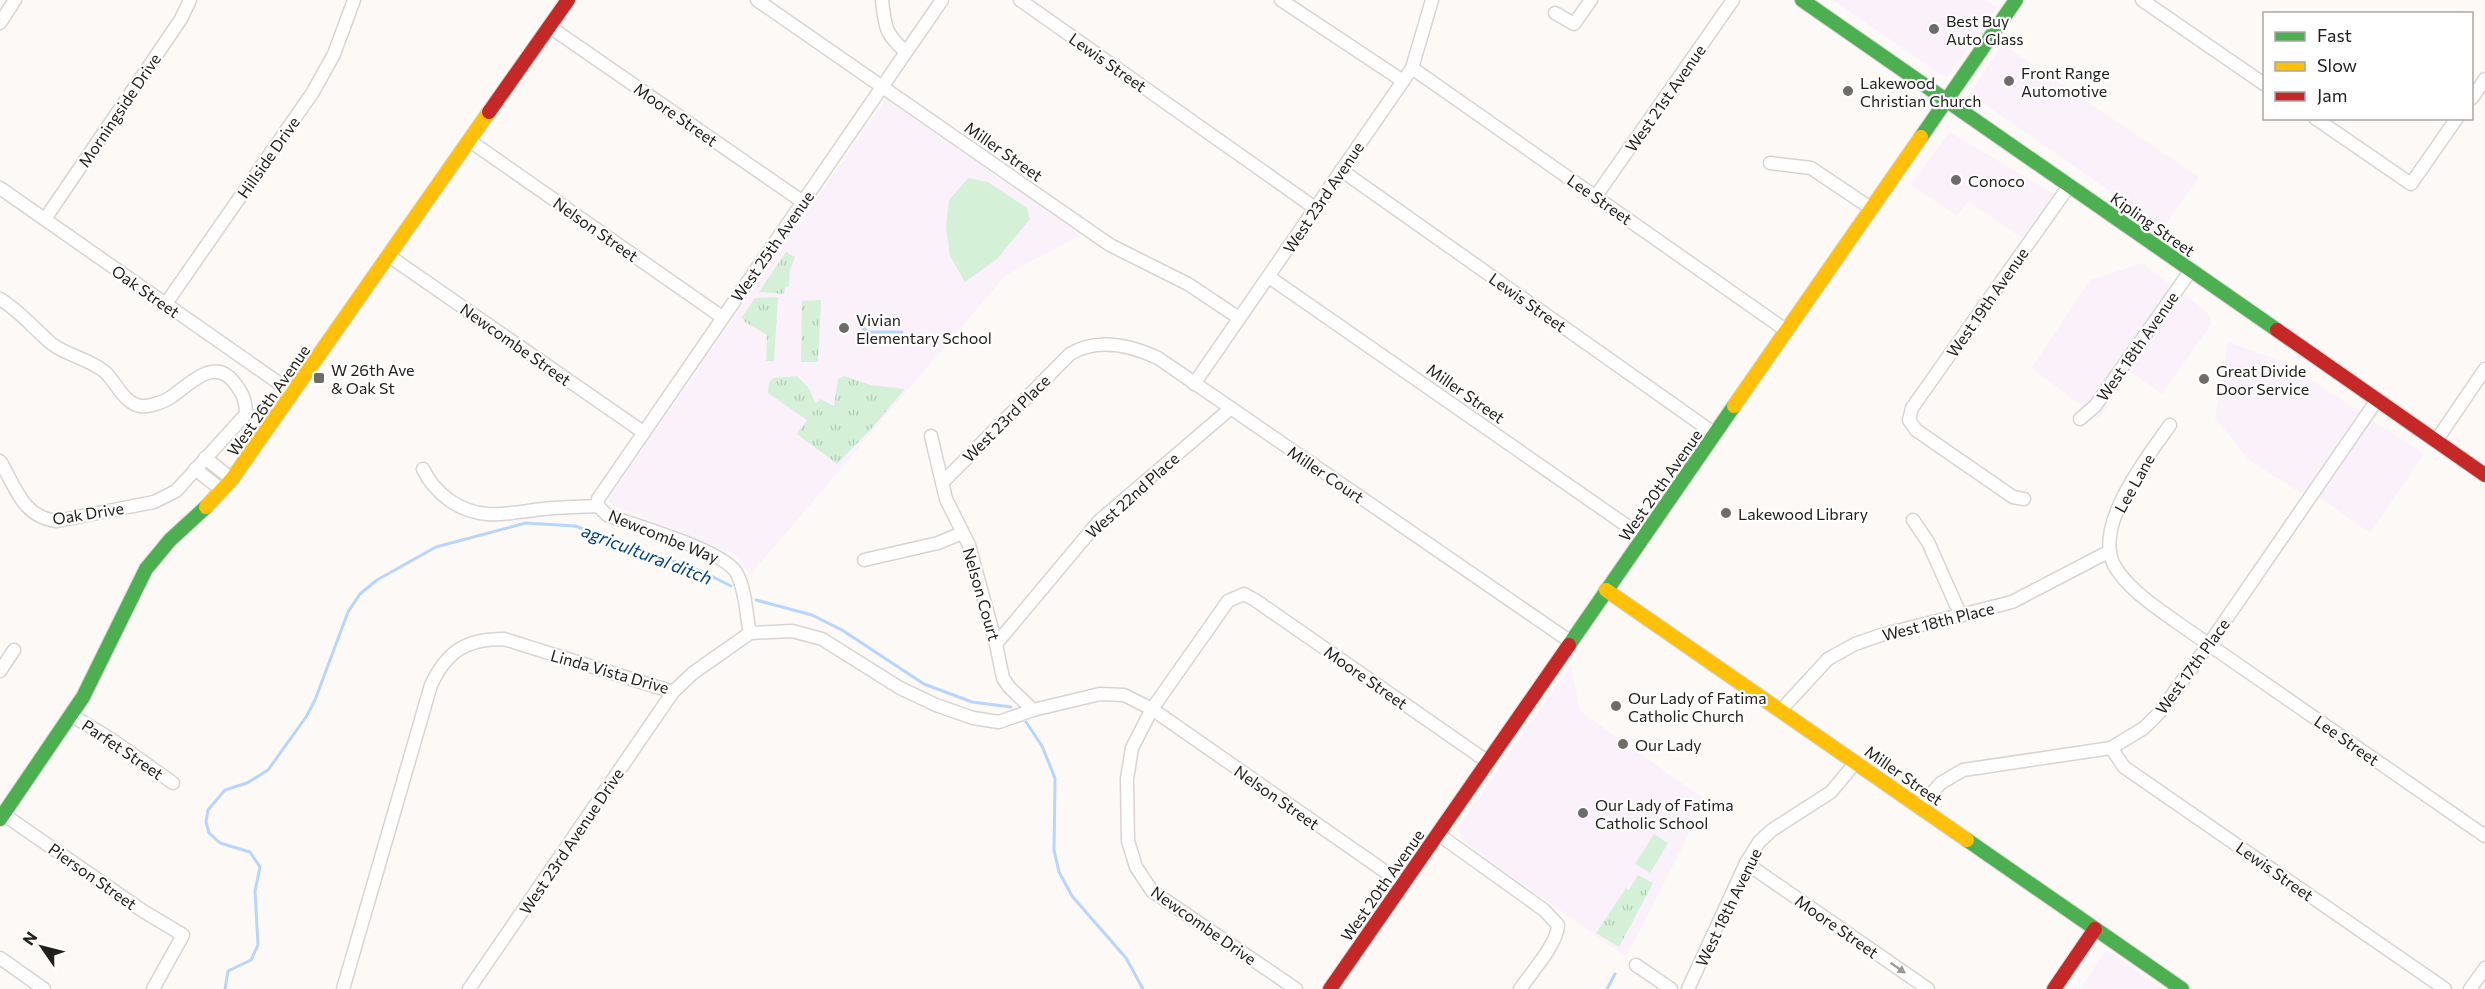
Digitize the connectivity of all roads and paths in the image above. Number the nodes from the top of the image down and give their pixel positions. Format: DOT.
graph roads {
  1 [pos="15,0"];
  2 [pos="190,0"];
  3 [pos="354,0"];
  4 [pos="568,0"];
  5 [pos="757,0"];
  6 [pos="882,0"];
  7 [pos="942,0"];
  8 [pos="1020,0"];
  9 [pos="1281,0"];
  10 [pos="1432,0"];
  11 [pos="1591,0"];
  12 [pos="1733,0"];
  13 [pos="1802,0"];
  14 [pos="2016,0"];
  15 [pos="2142,0"];
  16 [pos="1556,13"];
  17 [pos="1,20"];
  18 [pos="550,27"];
  19 [pos="906,52"];
  20 [pos="1412,68"];
  21 [pos="2485,79"];
  22 [pos="1403,81"];
  23 [pos="2263,83"];
  24 [pos="882,86"];
  25 [pos="2473,97"];
  26 [pos="1947,101"];
  27 [pos="2318,120"];
  28 [pos="2456,120"];
  29 [pos="470,141"];
  30 [pos="1770,163"];
  31 [pos="1341,170"];
  32 [pos="2069,186"];
  33 [pos="0,188"];
  34 [pos="1596,196"];
  35 [pos="802,202"];
  36 [pos="1315,208"];
  37 [pos="1872,209"];
  38 [pos="45,219"];
  39 [pos="389,256"];
  40 [pos="2191,270"];
  41 [pos="1269,277"];
  42 [pos="0,299"];
  43 [pos="165,305"];
  44 [pos="722,317"];
  45 [pos="1239,318"];
  46 [pos="1787,331"];
  47 [pos="1070,354"];
  48 [pos="2485,369"];
  49 [pos="1194,384"];
  50 [pos="293,393"];
  51 [pos="2377,400"];
  52 [pos="1230,409"];
  53 [pos="2080,419"];
  54 [pos="2170,425"];
  55 [pos="643,432"];
  56 [pos="1715,434"];
  57 [pos="931,436"];
  58 [pos="2436,441"];
  59 [pos="205,458"];
  60 [pos="0,461"];
  61 [pos="195,469"];
  62 [pos="423,469"];
  63 [pos="2485,475"];
  64 [pos="943,482"];
  65 [pos="227,484"];
  66 [pos="602,492"];
  67 [pos="2024,499"];
  68 [pos="598,506"];
  69 [pos="1913,520"];
  70 [pos="962,533"];
  71 [pos="1643,537"];
  72 [pos="2110,551"];
  73 [pos="864,560"];
  74 [pos="1606,590"];
  75 [pos="1244,594"];
  76 [pos="1961,616"];
  77 [pos="750,633"];
  78 [pos="1571,642"];
  79 [pos="996,644"];
  80 [pos="2209,644"];
  81 [pos="14,650"];
  82 [pos="0,671"];
  83 [pos="673,692"];
  84 [pos="1152,709"];
  85 [pos="1033,710"];
  86 [pos="1781,710"];
  87 [pos="71,715"];
  88 [pos="2111,748"];
  89 [pos="1488,762"];
  90 [pos="1856,762"];
  91 [pos="173,783"];
  92 [pos="1920,806"];
  93 [pos="2,816"];
  94 [pos="1438,834"];
  95 [pos="2485,836"];
  96 [pos="1746,863"];
  97 [pos="1403,884"];
  98 [pos="2095,929"];
  99 [pos="0,958"];
  100 [pos="1636,965"];
  101 [pos="2485,968"];
  102 [pos="44,989"];
  103 [pos="153,989"];
  104 [pos="343,989"];
  105 [pos="469,989"];
  106 [pos="1296,989"];
  107 [pos="1330,989"];
  108 [pos="1520,989"];
  109 [pos="1671,989"];
  110 [pos="1688,989"];
  111 [pos="1928,989"];
  112 [pos="2054,989"];
  113 [pos="2182,989"];
  114 [pos="2445,989"];
  115 [pos="2470,989"];
  1 -- 17 [label="street"];
  2 -- 38 [label="street, Morningside Drive"];
  3 -- 43 [label="street, Hillside Drive"];
  4 -- 18 [label="street, West 26th Avenue"];
  5 -- 24 [label="street, Miller Street"];
  6 -- 19 [label="street"];
  7 -- 19 [label="street, West 25th Avenue"];
  8 -- 36 [label="street, Lewis Street"];
  9 -- 22 [label="street"];
  10 -- 20 [label="street, West 23rd Avenue"];
  11 -- 16 [label="street"];
  12 -- 34 [label="street, West 21st Avenue"];
  13 -- 26 [label="street, Kipling Street"];
  14 -- 26 [label="street, West 20th Avenue"];
  15 -- 23 [label="street"];
  18 -- 29 [label="street, West 26th Avenue"];
  18 -- 35 [label="street, Moore Street"];
  19 -- 24 [label="street, West 25th Avenue"];
  20 -- 22 [label="street, West 23rd Avenue"];
  20 -- 34 [label="street, Lee Street"];
  21 -- 25 [label="street"];
  22 -- 31 [label="street, West 23rd Avenue"];
  24 -- 35 [label="street, West 25th Avenue"];
  24 -- 45 [label="street, Miller Street"];
  26 -- 32 [label="street, Kipling Street"];
  26 -- 37 [label="street, West 20th Avenue"];
  27 -- 28 [label="street"];
  29 -- 39 [label="street, West 26th Avenue"];
  29 -- 44 [label="street, Nelson Street"];
  30 -- 37 [label="street"];
  31 -- 36 [label="street, West 23rd Avenue"];
  31 -- 56 [label="street, Lewis Street"];
  32 -- 40 [label="street, Kipling Street"];
  32 -- 67 [label="street, West 19th Avenue"];
  33 -- 38 [label="street, Oak Street"];
  34 -- 46 [label="street, Lee Street"];
  35 -- 44 [label="street, West 25th Avenue"];
  36 -- 41 [label="street, West 23rd Avenue"];
  37 -- 46 [label="street, West 20th Avenue"];
  38 -- 43 [label="street, Oak Street"];
  39 -- 50 [label="street, West 26th Avenue"];
  39 -- 55 [label="street, Newcombe Street"];
  40 -- 51 [label="street, Kipling Street"];
  40 -- 53 [label="street, West 18th Avenue"];
  41 -- 45 [label="street, West 23rd Avenue"];
  41 -- 71 [label="street, Miller Street"];
  42 -- 59 [label="street, Oak Drive"];
  43 -- 50 [label="street, Oak Street"];
  44 -- 55 [label="street, West 25th Avenue"];
  45 -- 49 [label="street, West 23rd Avenue"];
  46 -- 56 [label="street, West 20th Avenue"];
  47 -- 49 [label="street, Miller Court"];
  47 -- 64 [label="street, West 23rd Place"];
  48 -- 58 [label="street"];
  49 -- 52 [label="street, Miller Court"];
  50 -- 65 [label="street, West 26th Avenue"];
  51 -- 58 [label="street, Kipling Street"];
  51 -- 80 [label="street, West 17th Place"];
  52 -- 78 [label="street, Miller Court"];
  52 -- 79 [label="street, West 22nd Place"];
  54 -- 72 [label="street, Lee Lane"];
  55 -- 66 [label="street, West 25th Avenue"];
  56 -- 71 [label="street, West 20th Avenue"];
  57 -- 64 [label="street, Nelson Court"];
  58 -- 63 [label="street, Kipling Street"];
  59 -- 61 [label="street, Oak Drive"];
  59 -- 65 [label="street"];
  60 -- 61 [label="street, Oak Drive"];
  61 -- 65 [label="street"];
  62 -- 68 [label="street, Newcombe Way"];
  64 -- 70 [label="street, Nelson Court"];
  65 -- 87 [label="street, West 26th Avenue"];
  66 -- 68 [label="street, Newcombe Way"];
  68 -- 77 [label="street, Newcombe Way"];
  69 -- 76 [label="street"];
  70 -- 73 [label="street"];
  70 -- 79 [label="street, Nelson Court"];
  71 -- 74 [label="street, West 20th Avenue"];
  72 -- 76 [label="street, West 18th Place"];
  72 -- 80 [label="street"];
  74 -- 78 [label="street, West 20th Avenue"];
  74 -- 86 [label="street, Miller Street"];
  75 -- 84 [label="street, Newcombe Drive"];
  75 -- 89 [label="street, Moore Street"];
  76 -- 86 [label="street, West 18th Place"];
  77 -- 83 [label="street, Linda Vista Drive"];
  77 -- 85 [label="street"];
  78 -- 89 [label="street, West 20th Avenue"];
  79 -- 85 [label="street, Nelson Court"];
  80 -- 88 [label="street, West 17th Place"];
  80 -- 95 [label="street, Lee Street"];
  81 -- 82 [label="street"];
  83 -- 104 [label="street, Linda Vista Drive"];
  83 -- 105 [label="street, West 23rd Avenue Drive"];
  84 -- 85 [label="street"];
  84 -- 97 [label="street, Nelson Street"];
  84 -- 106 [label="street, Newcombe Drive"];
  86 -- 90 [label="street, Miller Street"];
  87 -- 91 [label="street, Parfet Street"];
  87 -- 93 [label="street, West 26th Avenue"];
  88 -- 92 [label="street, West 17th Place"];
  88 -- 114 [label="street, Lewis Street"];
  89 -- 94 [label="street, West 20th Avenue"];
  90 -- 92 [label="street, Miller Street"];
  90 -- 96 [label="street, West 18th Avenue"];
  92 -- 98 [label="street, Miller Street"];
  93 -- 103 [label="street, Pierson Street"];
  94 -- 97 [label="street, West 20th Avenue"];
  94 -- 108 [label="street"];
  96 -- 110 [label="street, West 18th Avenue"];
  96 -- 111 [label="street, Moore Street, one-way"];
  97 -- 107 [label="street, West 20th Avenue"];
  98 -- 112 [label="street"];
  98 -- 113 [label="street, Miller Street"];
  99 -- 102 [label="street"];
  100 -- 109 [label="street"];
  101 -- 115 [label="street"];
}
